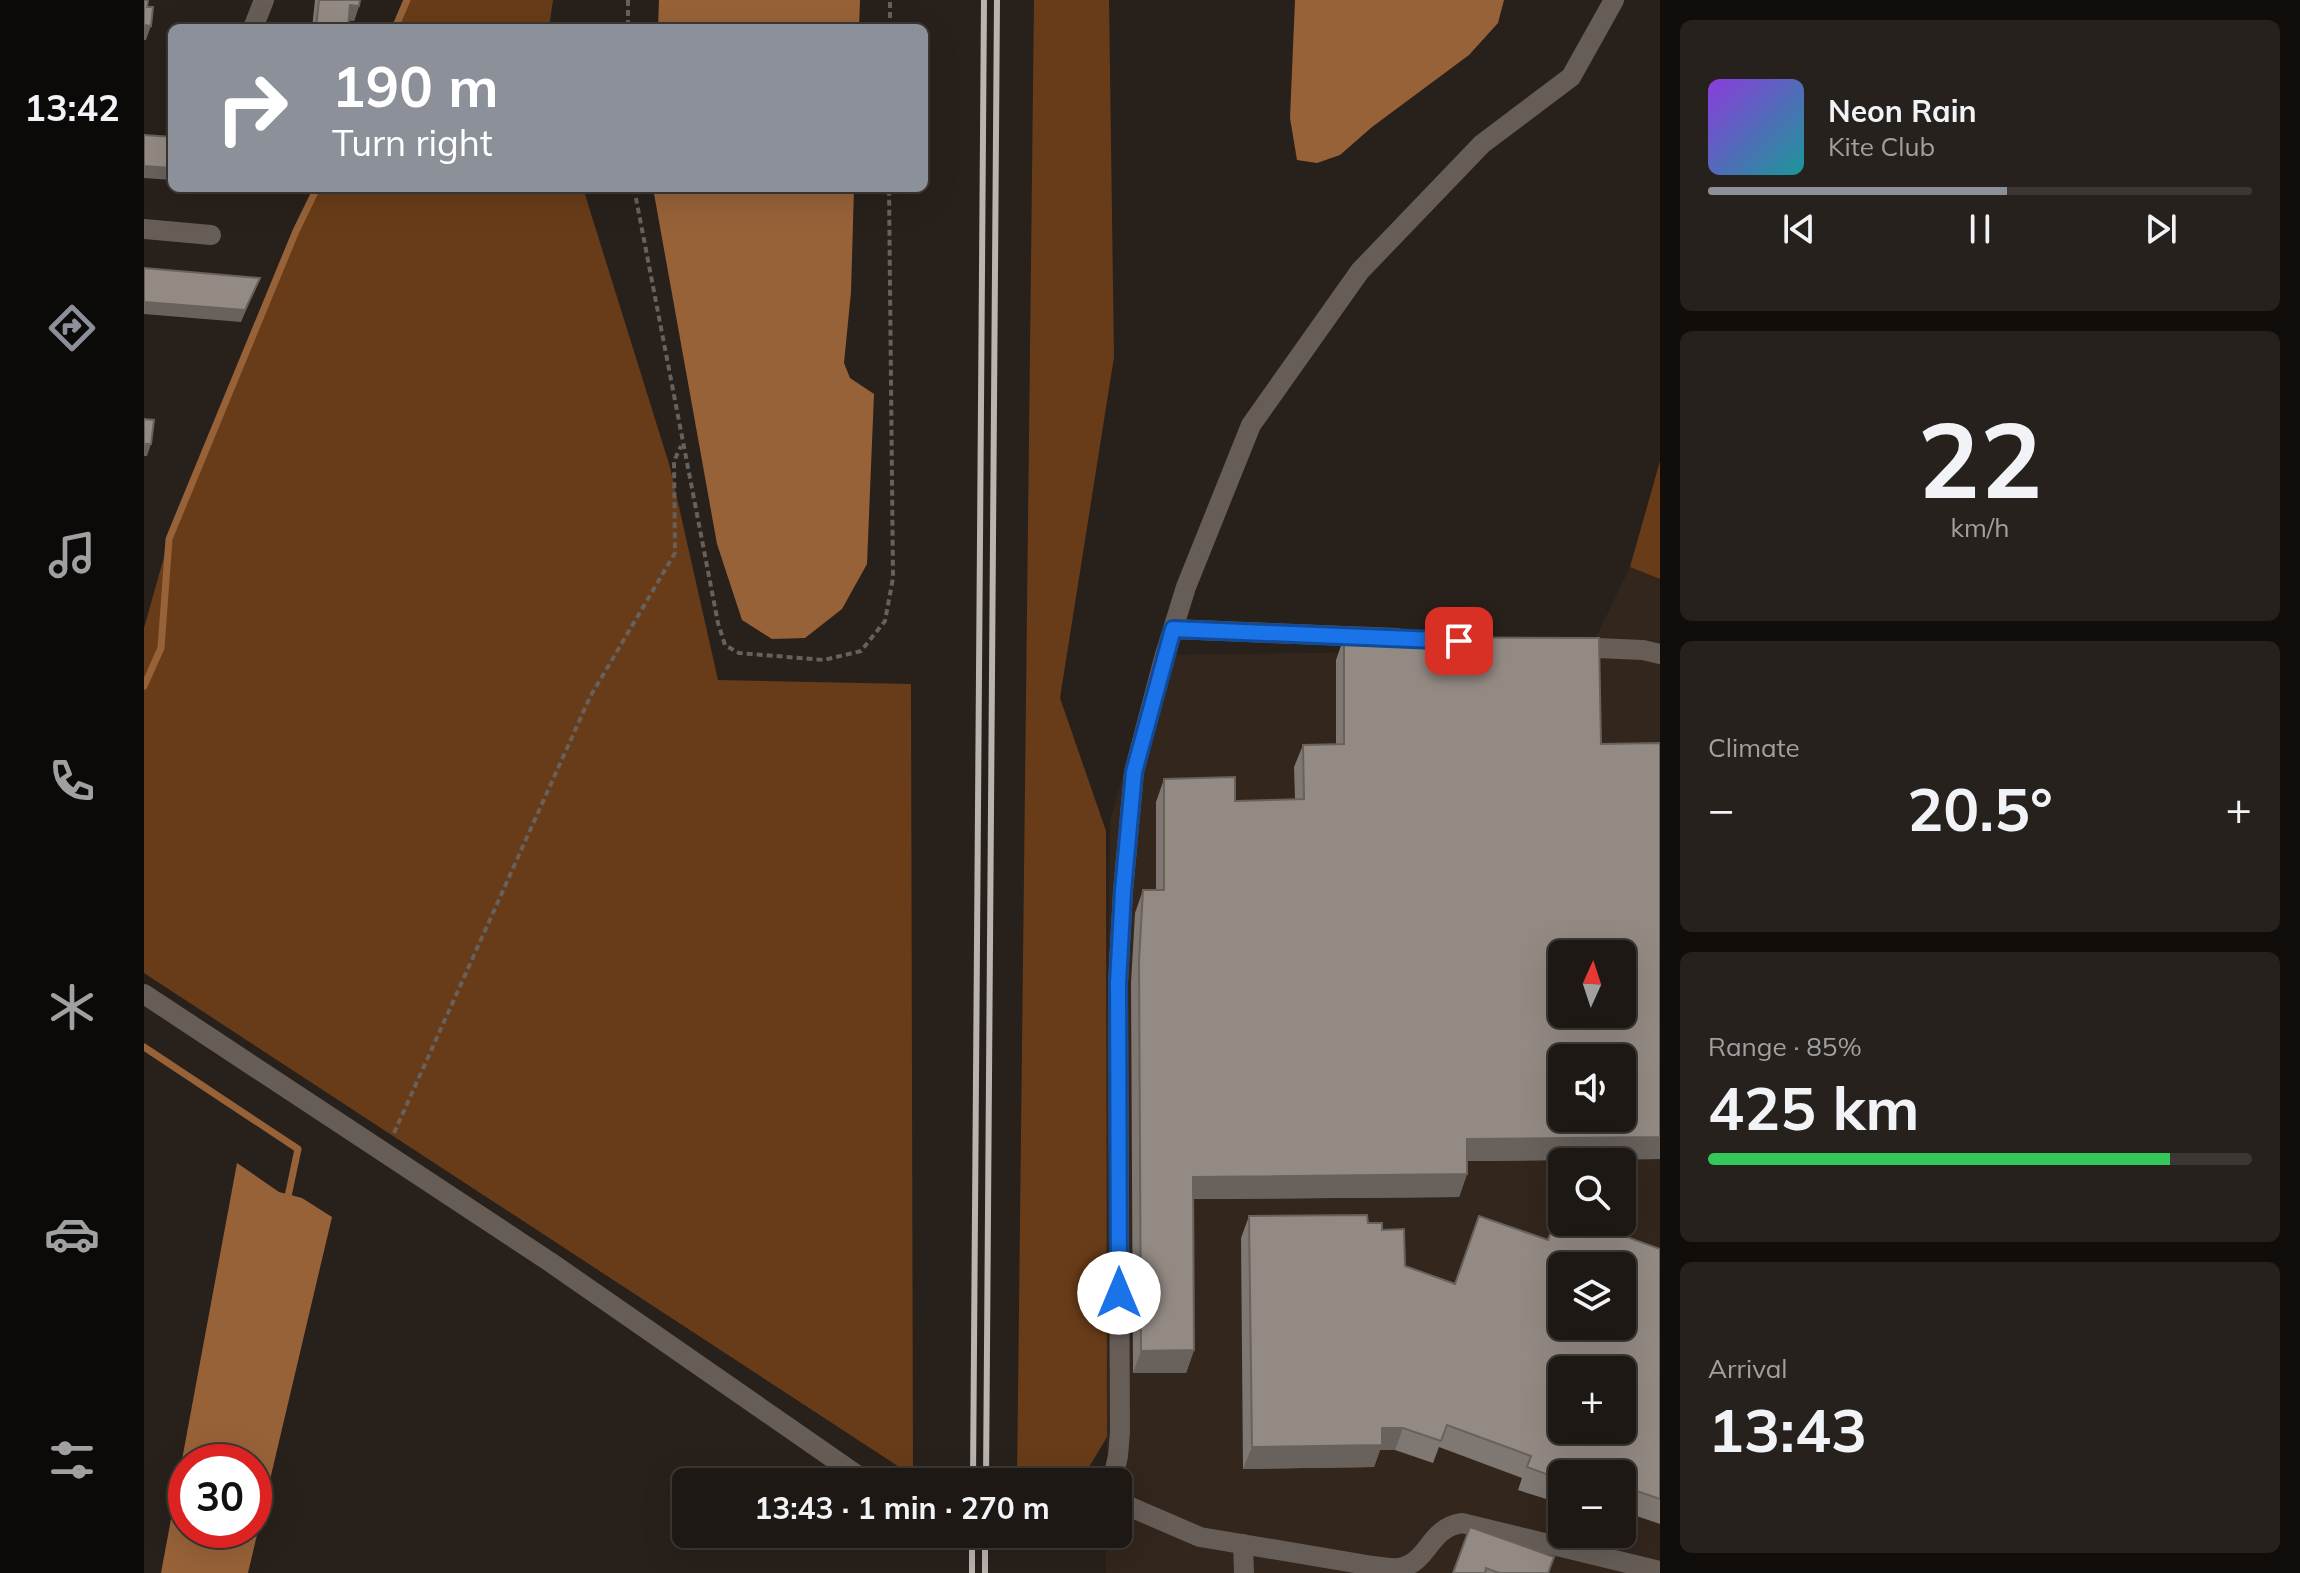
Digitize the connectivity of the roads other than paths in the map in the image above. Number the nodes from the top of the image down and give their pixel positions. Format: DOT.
graph roads {
  1 [pos="264,0"];
  2 [pos="1614,0"];
  3 [pos="255,24"];
  4 [pos="144,229"];
  5 [pos="211,235"];
  6 [pos="1173,629"];
  7 [pos="1421,640"];
  8 [pos="1548,646"];
  9 [pos="1660,654"];
  10 [pos="144,994"];
  11 [pos="847,1468"];
  12 [pos="1115,1468"];
  13 [pos="1132,1508"];
  14 [pos="1243,1544"];
  15 [pos="1660,1571"];
  16 [pos="1244,1573"];
  1 -- 3 [label="street"];
  2 -- 6 [label="street"];
  4 -- 5 [label="street"];
  6 -- 7 [label="street"];
  6 -- 12 [label="street"];
  8 -- 9 [label="street"];
  10 -- 11 [label="street"];
  13 -- 14 [label="street"];
  14 -- 15 [label="street"];
  14 -- 16 [label="street"];
}
